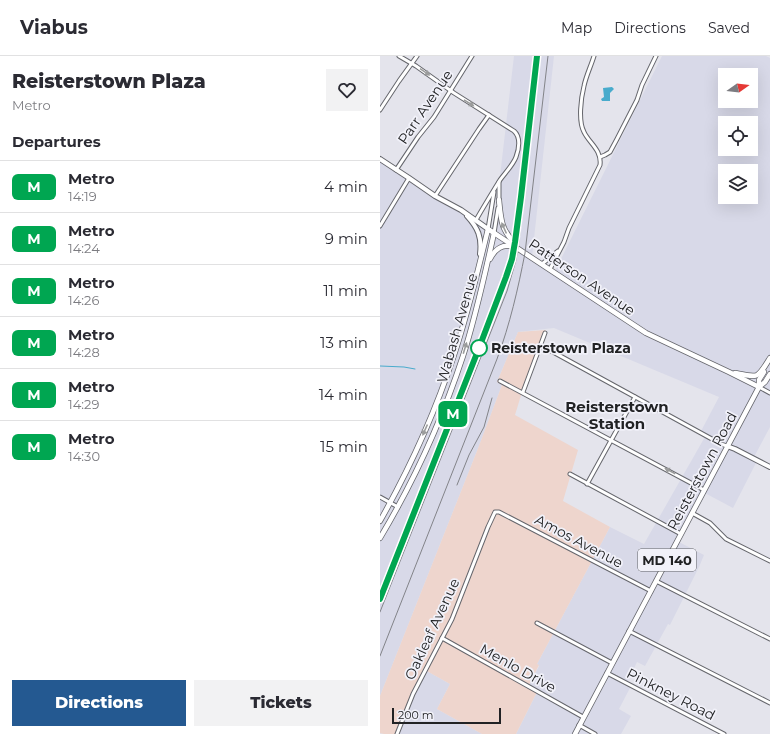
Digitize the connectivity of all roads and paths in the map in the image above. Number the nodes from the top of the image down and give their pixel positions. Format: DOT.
graph roads {
  1 [pos="399,56"];
  2 [pos="417,56"];
  3 [pos="472,56"];
  4 [pos="594,56"];
  5 [pos="656,56"];
  6 [pos="412,64"];
  7 [pos="450,90"];
  8 [pos="380,110"];
  9 [pos="489,115"];
  10 [pos="600,157"];
  11 [pos="380,159"];
  12 [pos="396,170"];
  13 [pos="409,178"];
  14 [pos="500,182"];
  15 [pos="494,190"];
  16 [pos="435,196"];
  17 [pos="499,200"];
  18 [pos="461,210"];
  19 [pos="476,220"];
  20 [pos="380,226"];
  21 [pos="488,229"];
  22 [pos="494,233"];
  23 [pos="560,250"];
  24 [pos="522,251"];
  25 [pos="542,264"];
  26 [pos="550,269"];
  27 [pos="478,271"];
  28 [pos="485,272"];
  29 [pos="545,333"];
  30 [pos="540,347"];
  31 [pos="770,358"];
  32 [pos="770,362"];
  33 [pos="729,372"];
  34 [pos="770,374"];
  35 [pos="500,381"];
  36 [pos="759,387"];
  37 [pos="522,392"];
  38 [pos="770,393"];
  39 [pos="635,397"];
  40 [pos="612,440"];
  41 [pos="727,446"];
  42 [pos="770,467"];
  43 [pos="570,474"];
  44 [pos="587,484"];
  45 [pos="704,490"];
  46 [pos="380,497"];
  47 [pos="390,503"];
  48 [pos="398,507"];
  49 [pos="497,512"];
  50 [pos="692,513"];
  51 [pos="380,521"];
  52 [pos="681,534"];
  53 [pos="380,538"];
  54 [pos="770,561"];
  55 [pos="656,581"];
  56 [pos="651,591"];
  57 [pos="537,623"];
  58 [pos="629,631"];
  59 [pos="442,638"];
  60 [pos="770,639"];
  61 [pos="612,663"];
  62 [pos="607,673"];
  63 [pos="770,703"];
  64 [pos="583,718"];
  65 [pos="579,725"];
  66 [pos="397,734"];
  67 [pos="575,734"];
  68 [pos="595,734"];
  69 [pos="724,734"];
  1 -- 6 [label="street"];
  2 -- 6 [label="street"];
  3 -- 7 [label="street, Parr Avenue"];
  4 -- 10 [label="street"];
  5 -- 10 [label="street"];
  6 -- 7 [label="street, one-way"];
  6 -- 8 [label="street"];
  7 -- 9 [label="street, one-way"];
  7 -- 12 [label="street, Parr Avenue"];
  9 -- 14 [label="street"];
  9 -- 16 [label="street"];
  10 -- 23 [label="street"];
  11 -- 12 [label="main road, Patterson Avenue"];
  12 -- 13 [label="main road, Patterson Avenue"];
  13 -- 16 [label="main road, Patterson Avenue"];
  13 -- 20 [label="street"];
  14 -- 15 [label="street"];
  14 -- 17 [label="street, Wabash Avenue"];
  15 -- 19 [label="street"];
  15 -- 21 [label="street, Wabash Avenue"];
  16 -- 18 [label="main road, Patterson Avenue"];
  17 -- 22 [label="street, Wabash Avenue"];
  24 -- 17 [label="main road, one-way"];
  18 -- 19 [label="main road, Patterson Avenue"];
  18 -- 27 [label="main road"];
  19 -- 21 [label="main road, Patterson Avenue"];
  21 -- 22 [label="main road, Patterson Avenue"];
  21 -- 27 [label="main road, Wabash Avenue"];
  22 -- 24 [label="main road, Patterson Avenue"];
  22 -- 28 [label="main road, Wabash Avenue"];
  23 -- 25 [label="street"];
  23 -- 26 [label="street"];
  24 -- 25 [label="main road, Patterson Avenue"];
  24 -- 28 [label="main road"];
  25 -- 26 [label="main road, Patterson Avenue"];
  26 -- 33 [label="main road, Patterson Avenue"];
  27 -- 47 [label="main road, Wabash Avenue, one-way"];
  48 -- 28 [label="main road, Wabash Avenue, one-way"];
  29 -- 30 [label="street"];
  30 -- 37 [label="street"];
  30 -- 39 [label="street"];
  31 -- 33 [label="main road"];
  32 -- 36 [label="main road, Reisterstown Road / MD 140"];
  33 -- 36 [label="main road, Patterson Avenue"];
  34 -- 36 [label="main road, Reisterstown Road / MD 140"];
  35 -- 37 [label="street"];
  36 -- 38 [label="street"];
  36 -- 41 [label="main road, Reisterstown Road / MD 140"];
  37 -- 40 [label="street"];
  39 -- 40 [label="street"];
  39 -- 41 [label="street"];
  40 -- 44 [label="street"];
  45 -- 40 [label="street, one-way"];
  41 -- 42 [label="main road"];
  41 -- 45 [label="main road, Reisterstown Road / MD 140"];
  43 -- 44 [label="street"];
  44 -- 52 [label="street"];
  45 -- 50 [label="main road, Reisterstown Road / MD 140"];
  46 -- 47 [label="street"];
  47 -- 48 [label="street"];
  47 -- 51 [label="main road, Wabash Avenue"];
  48 -- 53 [label="main road, Wabash Avenue"];
  49 -- 56 [label="street, Amos Avenue"];
  49 -- 59 [label="street, Oakleaf Avenue"];
  50 -- 52 [label="main road, Reisterstown Road / MD 140"];
  50 -- 54 [label="street"];
  52 -- 55 [label="main road, Reisterstown Road / MD 140"];
  55 -- 56 [label="main road, Reisterstown Road / MD 140"];
  55 -- 60 [label="street"];
  56 -- 58 [label="main road, Reisterstown Road / MD 140"];
  57 -- 61 [label="street, Pinkney Road"];
  58 -- 61 [label="main road, Reisterstown Road / MD 140"];
  58 -- 63 [label="street"];
  59 -- 64 [label="street, Menlo Drive"];
  59 -- 66 [label="street, Oakleaf Avenue"];
  61 -- 62 [label="main road, Reisterstown Road / MD 140"];
  62 -- 64 [label="main road, Reisterstown Road / MD 140"];
  62 -- 69 [label="street, Pinkney Road"];
  64 -- 65 [label="main road, Reisterstown Road / MD 140"];
  65 -- 67 [label="main road, Reisterstown Road / MD 140"];
  65 -- 68 [label="street"];
}
